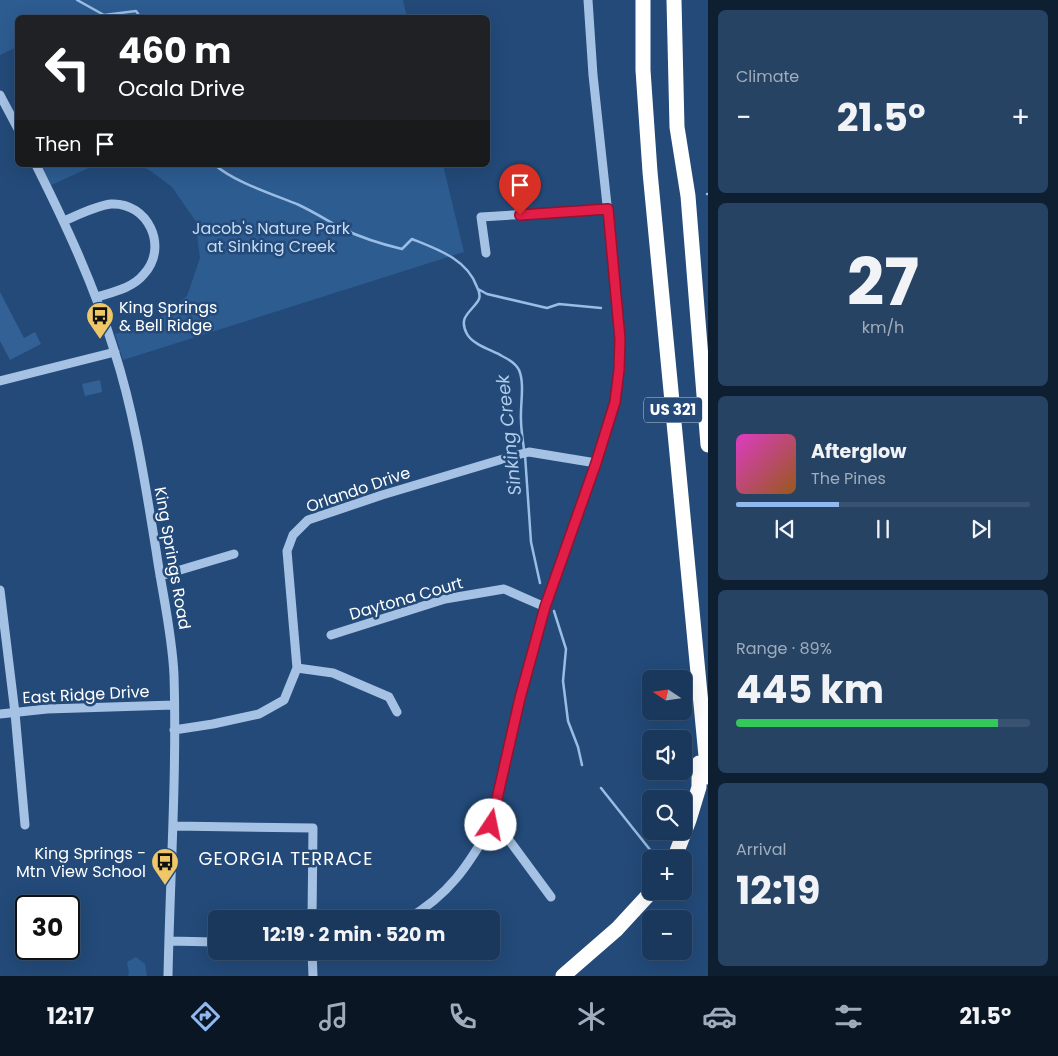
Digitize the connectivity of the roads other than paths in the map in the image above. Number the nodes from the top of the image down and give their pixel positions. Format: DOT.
graph roads {
  1 [pos="588,0"];
  2 [pos="644,0"];
  3 [pos="674,0"];
  4 [pos="0,95"];
  5 [pos="15,123"];
  6 [pos="37,167"];
  7 [pos="608,209"];
  8 [pos="64,221"];
  9 [pos="486,253"];
  10 [pos="97,297"];
  11 [pos="115,352"];
  12 [pos="0,381"];
  13 [pos="708,445"];
  14 [pos="596,463"];
  15 [pos="234,554"];
  16 [pos="160,576"];
  17 [pos="0,590"];
  18 [pos="545,607"];
  19 [pos="331,635"];
  20 [pos="297,668"];
  21 [pos="700,689"];
  22 [pos="174,705"];
  23 [pos="397,712"];
  24 [pos="15,713"];
  25 [pos="0,714"];
  26 [pos="174,730"];
  27 [pos="708,777"];
  28 [pos="24,825"];
  29 [pos="491,825"];
  30 [pos="173,826"];
  31 [pos="677,850"];
  32 [pos="551,897"];
  33 [pos="644,900"];
  34 [pos="312,910"];
  35 [pos="421,910"];
  36 [pos="169,941"];
  37 [pos="208,942"];
  38 [pos="313,960"];
  39 [pos="168,976"];
  40 [pos="314,976"];
  41 [pos="563,976"];
  1 -- 7 [label="street"];
  2 -- 21 [label="highway, US 321"];
  3 -- 13 [label="highway, US 321"];
  4 -- 5 [label="street"];
  6 -- 8 [label="street, King Springs Road"];
  7 -- 9 [label="street"];
  7 -- 14 [label="street"];
  8 -- 10 [label="street, King Springs Road"];
  8 -- 10 [label="street"];
  10 -- 11 [label="street, King Springs Road"];
  11 -- 12 [label="street"];
  11 -- 16 [label="street, King Springs Road"];
  14 -- 18 [label="street"];
  14 -- 20 [label="street, Orlando Drive"];
  15 -- 16 [label="street"];
  16 -- 22 [label="street, King Springs Road"];
  17 -- 24 [label="street"];
  18 -- 19 [label="street, Daytona Court"];
  18 -- 29 [label="street"];
  20 -- 23 [label="street"];
  20 -- 26 [label="street, Orlando Drive"];
  21 -- 27 [label="highway, US 321"];
  21 -- 31 [label="highway"];
  22 -- 24 [label="street, East Ridge Drive"];
  22 -- 26 [label="street, King Springs Road"];
  24 -- 25 [label="street, East Ridge Drive"];
  24 -- 28 [label="street"];
  26 -- 30 [label="street, King Springs Road"];
  29 -- 32 [label="street"];
  29 -- 35 [label="street"];
  30 -- 34 [label="street"];
  30 -- 36 [label="street, King Springs Road"];
  33 -- 41 [label="highway"];
  36 -- 37 [label="street"];
  36 -- 39 [label="street, King Springs Road"];
  38 -- 40 [label="street"];
}
